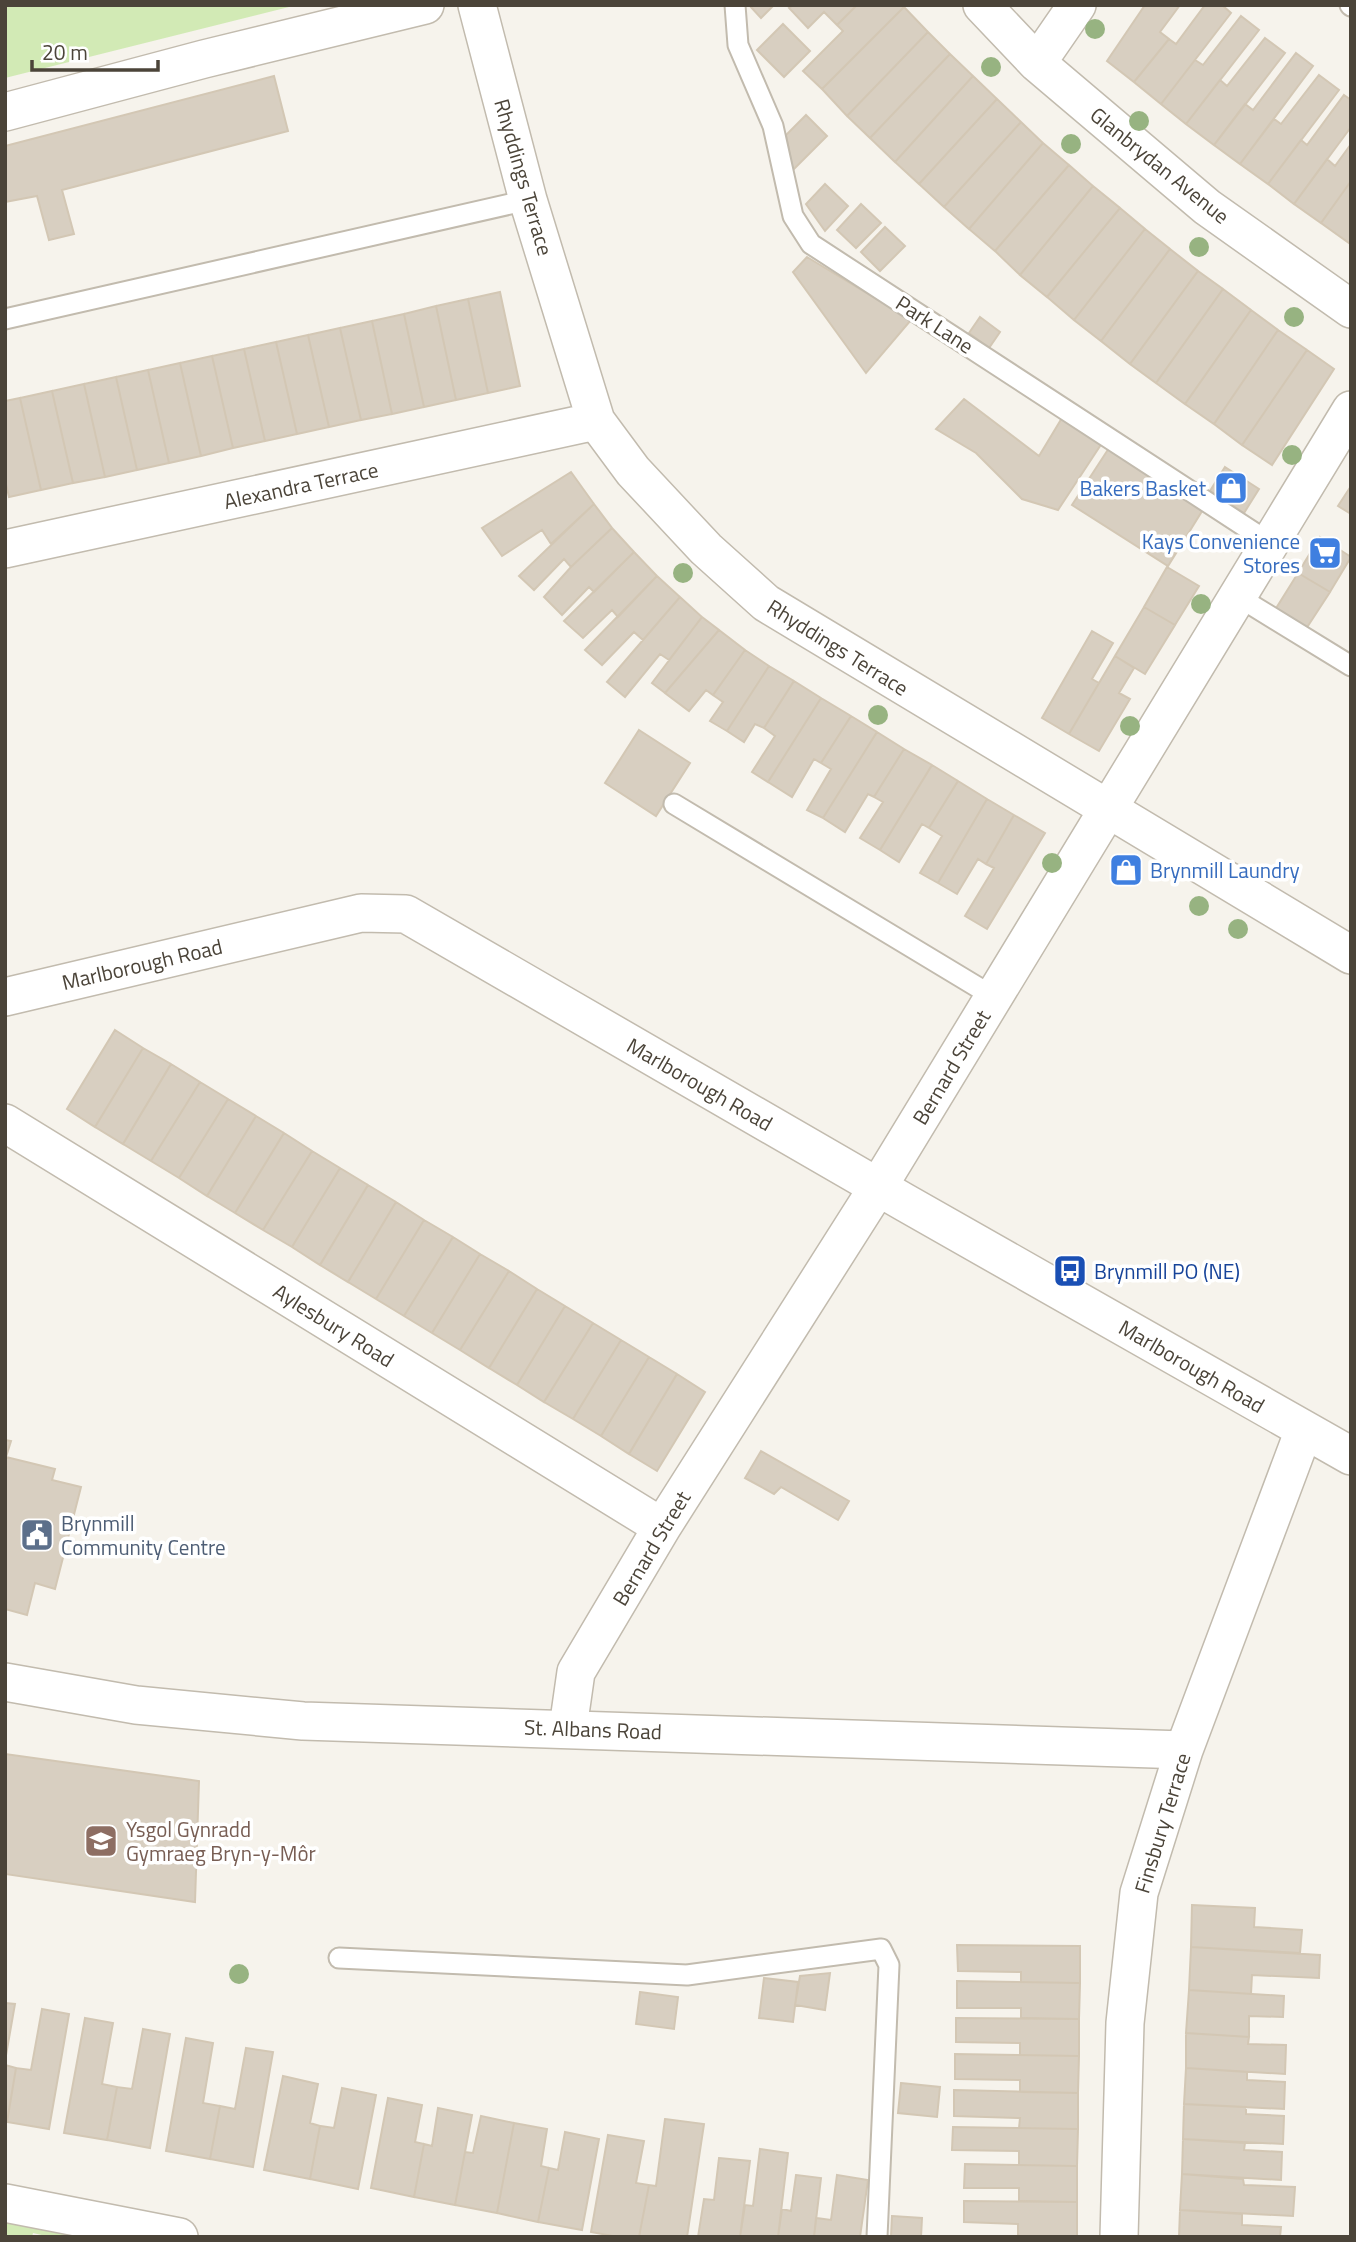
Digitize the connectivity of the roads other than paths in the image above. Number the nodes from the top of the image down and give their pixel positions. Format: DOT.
graph roads {
  1 [pos="425,5"];
  2 [pos="477,5"];
  3 [pos="735,5"];
  4 [pos="982,5"];
  5 [pos="1077,5"];
  6 [pos="1038,64"];
  7 [pos="5,112"];
  8 [pos="528,200"];
  9 [pos="1351,309"];
  10 [pos="5,319"];
  11 [pos="1351,410"];
  12 [pos="596,421"];
  13 [pos="1270,543"];
  14 [pos="5,549"];
  15 [pos="1237,596"];
  16 [pos="1351,666"];
  17 [pos="674,804"];
  18 [pos="1107,811"];
  19 [pos="1351,955"];
  20 [pos="5,997"];
  21 [pos="994,997"];
  22 [pos="5,1123"];
  23 [pos="878,1187"];
  24 [pos="1304,1430"];
  25 [pos="1351,1456"];
  26 [pos="663,1527"];
  27 [pos="5,1682"];
  28 [pos="568,1728"];
  29 [pos="1184,1750"];
  30 [pos="339,1958"];
  31 [pos="5,2203"];
  32 [pos="179,2237"];
  33 [pos="877,2237"];
  34 [pos="1119,2237"];
  1 -- 7 [label="street"];
  2 -- 8 [label="street, Rhyddings Terrace"];
  3 -- 13 [label="lane, Park Lane"];
  4 -- 6 [label="street, Glanbrydan Avenue"];
  5 -- 6 [label="street"];
  6 -- 9 [label="street, Glanbrydan Avenue"];
  8 -- 10 [label="lane"];
  8 -- 12 [label="street, Rhyddings Terrace"];
  11 -- 13 [label="street, Bernard Street"];
  12 -- 14 [label="street, Alexandra Terrace"];
  12 -- 18 [label="street, Rhyddings Terrace"];
  13 -- 15 [label="street, Bernard Street"];
  15 -- 16 [label="lane"];
  15 -- 18 [label="street, Bernard Street"];
  17 -- 21 [label="lane"];
  18 -- 19 [label="street, Rhyddings Terrace"];
  18 -- 21 [label="street, Bernard Street"];
  20 -- 23 [label="street, Marlborough Road"];
  21 -- 23 [label="street, Bernard Street"];
  22 -- 26 [label="street, Aylesbury Road"];
  23 -- 24 [label="street, Marlborough Road"];
  23 -- 26 [label="street, Bernard Street"];
  24 -- 25 [label="street, Marlborough Road"];
  24 -- 29 [label="street, Finsbury Terrace"];
  26 -- 28 [label="street, Bernard Street"];
  27 -- 28 [label="street, St. Albans Road"];
  28 -- 29 [label="street, St. Albans Road"];
  29 -- 34 [label="street, Finsbury Terrace"];
  30 -- 33 [label="lane"];
  31 -- 32 [label="street"];
}
